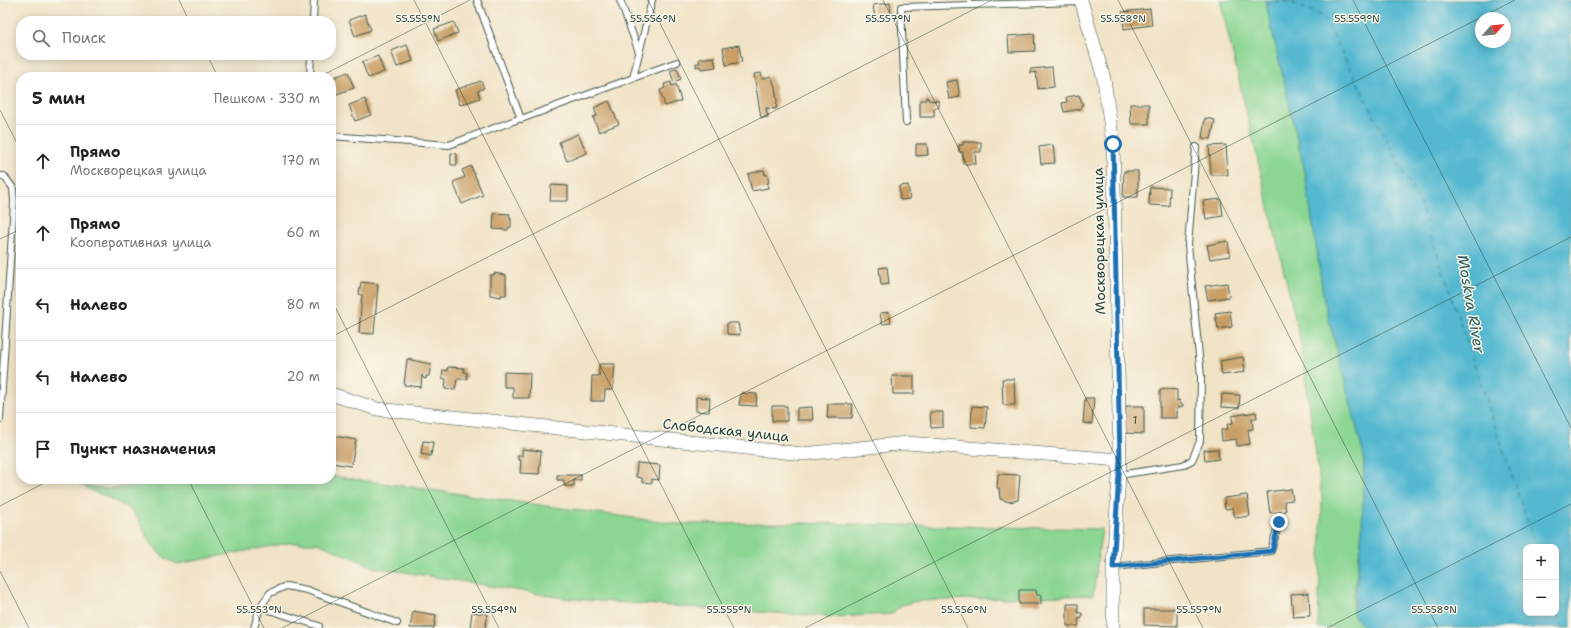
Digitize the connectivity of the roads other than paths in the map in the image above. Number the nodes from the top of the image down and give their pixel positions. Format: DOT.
graph roads {
  1 [pos="314,0"];
  2 [pos="477,0"];
  3 [pos="620,0"];
  4 [pos="652,0"];
  5 [pos="1081,1"];
  6 [pos="313,16"];
  7 [pos="639,52"];
  8 [pos="311,60"];
  9 [pos="677,62"];
  10 [pos="310,72"];
  11 [pos="633,78"];
  12 [pos="521,118"];
  13 [pos="906,122"];
  14 [pos="336,136"];
  15 [pos="1196,147"];
  16 [pos="0,176"];
  17 [pos="336,396"];
  18 [pos="0,419"];
  19 [pos="1120,460"];
  20 [pos="1119,474"];
  21 [pos="1279,522"];
  22 [pos="1113,567"];
  23 [pos="260,607"];
  24 [pos="397,622"];
  25 [pos="319,626"];
  26 [pos="254,628"];
  27 [pos="1113,628"];
  1 -- 6 [label="lane"];
  2 -- 12 [label="lane"];
  3 -- 7 [label="lane"];
  4 -- 7 [label="lane"];
  5 -- 13 [label="lane"];
  5 -- 19 [label="street, Москворецкая улица"];
  7 -- 11 [label="lane"];
  8 -- 10 [label="lane"];
  9 -- 11 [label="lane"];
  11 -- 12 [label="lane"];
  12 -- 14 [label="lane"];
  15 -- 20 [label="lane"];
  16 -- 18 [label="lane"];
  17 -- 19 [label="street, Слободская улица"];
  19 -- 20 [label="street, Москворецкая улица"];
  20 -- 22 [label="street, Москворецкая улица"];
  21 -- 22 [label="lane"];
  22 -- 27 [label="street, Москворецкая улица"];
  23 -- 24 [label="lane"];
  23 -- 25 [label="lane"];
  23 -- 26 [label="lane"];
}
